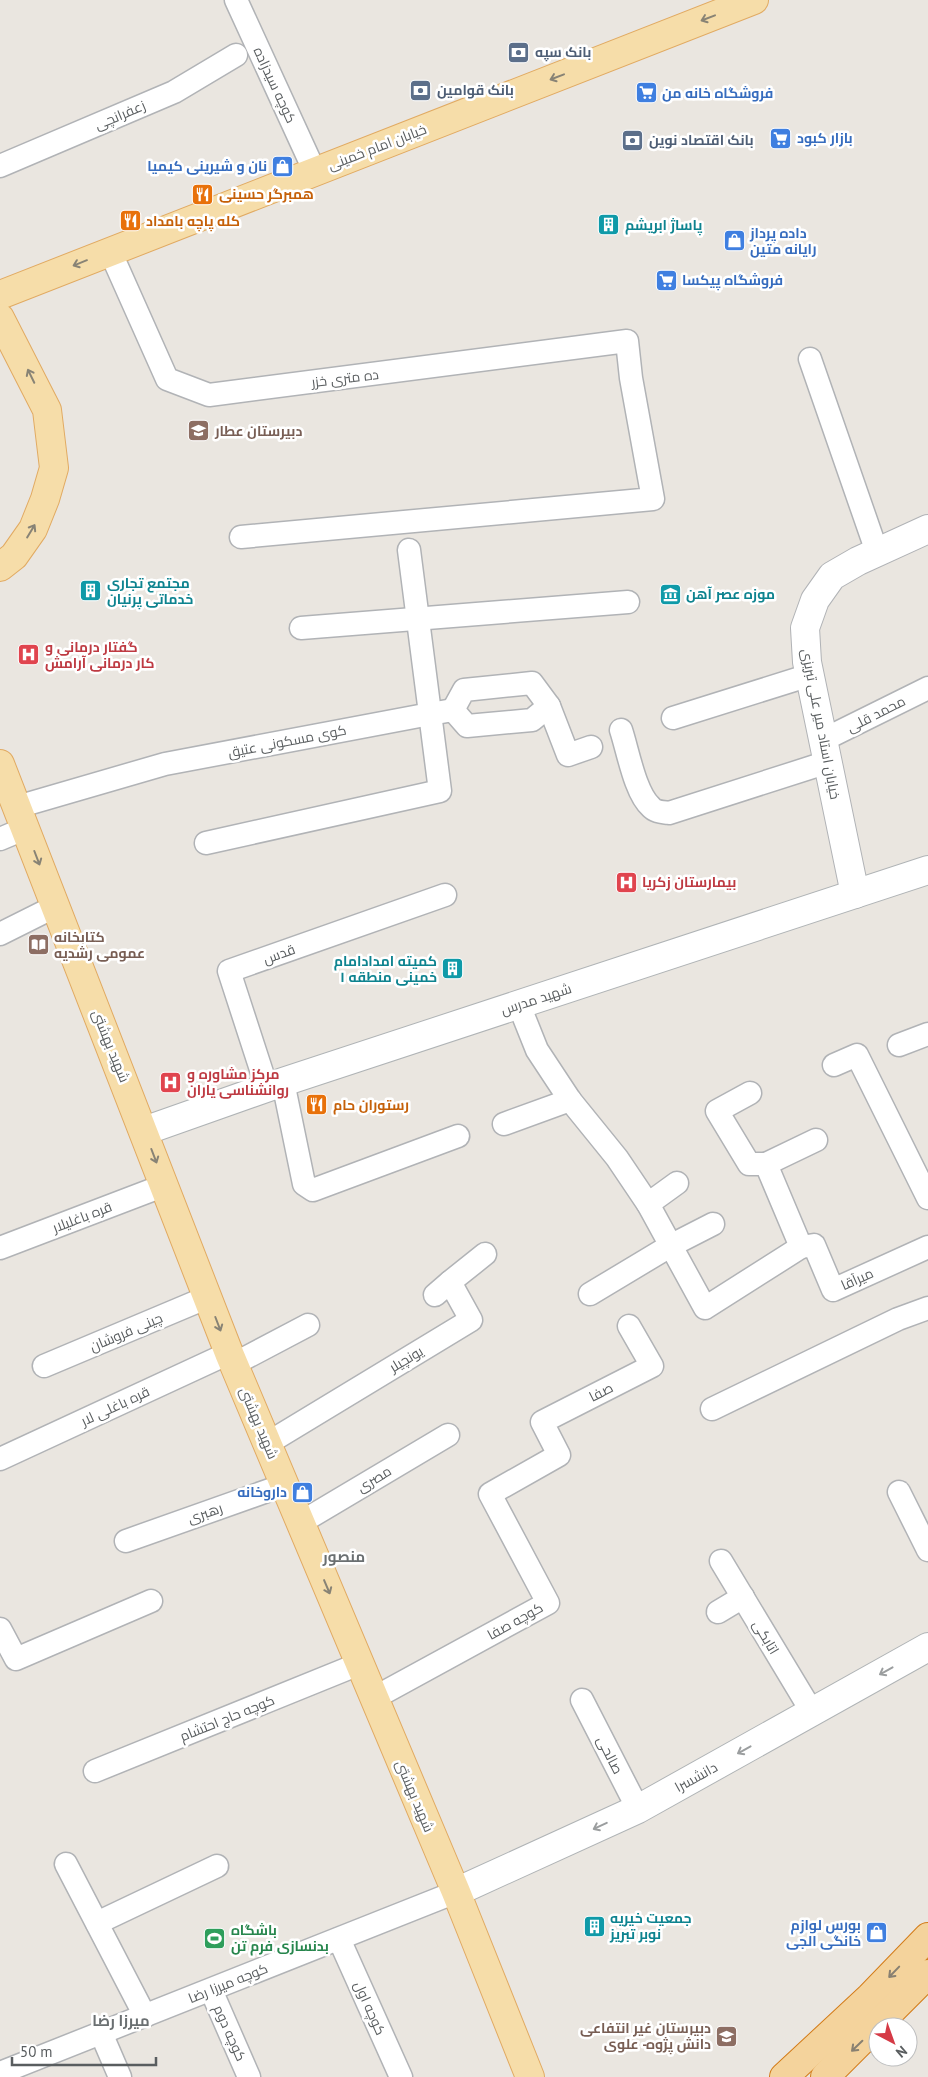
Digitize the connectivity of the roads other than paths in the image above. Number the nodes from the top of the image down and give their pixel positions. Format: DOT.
graph roads {
  1 [pos="236,0"];
  2 [pos="754,0"];
  3 [pos="236,55"];
  4 [pos="0,166"];
  5 [pos="314,170"];
  6 [pos="110,251"];
  7 [pos="0,295"];
  8 [pos="0,318"];
  9 [pos="810,359"];
  10 [pos="928,529"];
  11 [pos="241,538"];
  12 [pos="409,550"];
  13 [pos="877,552"];
  14 [pos="0,567"];
  15 [pos="628,602"];
  16 [pos="418,620"];
  17 [pos="300,628"];
  18 [pos="810,675"];
  19 [pos="928,688"];
  20 [pos="550,706"];
  21 [pos="453,710"];
  22 [pos="430,714"];
  23 [pos="673,718"];
  24 [pos="621,730"];
  25 [pos="591,747"];
  26 [pos="826,751"];
  27 [pos="0,764"];
  28 [pos="22,818"];
  29 [pos="0,839"];
  30 [pos="206,843"];
  31 [pos="928,870"];
  32 [pos="855,894"];
  33 [pos="445,895"];
  34 [pos="56,906"];
  35 [pos="0,934"];
  36 [pos="519,1005"];
  37 [pos="928,1034"];
  38 [pos="899,1045"];
  39 [pos="834,1065"];
  40 [pos="275,1085"];
  41 [pos="750,1093"];
  42 [pos="570,1100"];
  43 [pos="504,1124"];
  44 [pos="144,1131"];
  45 [pos="458,1136"];
  46 [pos="816,1140"];
  47 [pos="758,1164"];
  48 [pos="677,1182"];
  49 [pos="165,1185"];
  50 [pos="928,1198"];
  51 [pos="648,1204"];
  52 [pos="713,1224"];
  53 [pos="670,1246"];
  54 [pos="801,1247"];
  55 [pos="928,1247"];
  56 [pos="0,1248"];
  57 [pos="485,1254"];
  58 [pos="590,1294"];
  59 [pos="208,1297"];
  60 [pos="928,1308"];
  61 [pos="308,1325"];
  62 [pos="629,1326"];
  63 [pos="232,1358"];
  64 [pos="44,1366"];
  65 [pos="712,1409"];
  66 [pos="448,1435"];
  67 [pos="268,1443"];
  68 [pos="0,1459"];
  69 [pos="284,1485"];
  70 [pos="899,1492"];
  71 [pos="490,1494"];
  72 [pos="300,1523"];
  73 [pos="126,1541"];
  74 [pos="928,1550"];
  75 [pos="721,1561"];
  76 [pos="743,1597"];
  77 [pos="151,1601"];
  78 [pos="718,1612"];
  79 [pos="2,1639"];
  80 [pos="928,1647"];
  81 [pos="359,1664"];
  82 [pos="374,1698"];
  83 [pos="582,1700"];
  84 [pos="812,1712"];
  85 [pos="95,1771"];
  86 [pos="638,1809"];
  87 [pos="66,1864"];
  88 [pos="217,1866"];
  89 [pos="456,1892"];
  90 [pos="97,1923"];
  91 [pos="928,1937"];
  92 [pos="339,1939"];
  93 [pos="928,1974"];
  94 [pos="210,1990"];
  95 [pos="146,2016"];
  96 [pos="101,2033"];
  97 [pos="0,2073"];
  98 [pos="120,2077"];
  99 [pos="249,2077"];
  100 [pos="401,2077"];
  101 [pos="530,2077"];
  102 [pos="784,2077"];
  103 [pos="825,2077"];
  1 -- 5 [label="street, کوچه سیدزاده"];
  2 -- 5 [label="main road, خیابان امام خمینی, one-way"];
  3 -- 4 [label="street, زعفرانچی"];
  5 -- 6 [label="main road, خیابان امام خمینی"];
  6 -- 7 [label="main road, خیابان امام خمینی, one-way"];
  6 -- 11 [label="street, ده متری خزر"];
  14 -- 8 [label="main road, one-way"];
  9 -- 13 [label="street"];
  10 -- 13 [label="main road, خیابان استاد میر علی تبریزی"];
  12 -- 16 [label="street"];
  13 -- 18 [label="main road, خیابان استاد میر علی تبریزی"];
  15 -- 16 [label="street"];
  16 -- 17 [label="street"];
  16 -- 22 [label="street"];
  18 -- 23 [label="street"];
  18 -- 26 [label="main road, خیابان استاد میر علی تبریزی"];
  19 -- 26 [label="street, محمد قلی"];
  20 -- 21 [label="street"];
  20 -- 21 [label="street"];
  20 -- 25 [label="street"];
  21 -- 22 [label="street, کوی مسکونی عتیق"];
  22 -- 28 [label="street, کوی مسکونی عتیق"];
  22 -- 30 [label="street"];
  24 -- 26 [label="street, محمد قلی"];
  26 -- 32 [label="main road, خیابان استاد میر علی تبریزی"];
  27 -- 28 [label="main road, شهید بهشتى"];
  28 -- 29 [label="street, کوی مسکونی عتیق"];
  28 -- 34 [label="main road, شهید بهشتى, one-way"];
  31 -- 32 [label="main road, شهید مدرس"];
  32 -- 36 [label="main road, شهید مدرس"];
  33 -- 40 [label="street, قدس"];
  34 -- 35 [label="street"];
  34 -- 44 [label="main road, شهید بهشتى"];
  36 -- 40 [label="main road, شهید مدرس"];
  36 -- 42 [label="street"];
  37 -- 38 [label="street"];
  39 -- 50 [label="street"];
  40 -- 44 [label="main road, شهید مدرس"];
  40 -- 45 [label="street"];
  41 -- 47 [label="street"];
  42 -- 43 [label="street"];
  42 -- 51 [label="street"];
  44 -- 49 [label="main road, شهید بهشتى, one-way"];
  46 -- 47 [label="street"];
  47 -- 54 [label="street"];
  48 -- 51 [label="street"];
  49 -- 56 [label="street, قره باغلیلار"];
  49 -- 59 [label="main road, شهید بهشتى"];
  51 -- 53 [label="street"];
  52 -- 53 [label="street"];
  53 -- 54 [label="street"];
  53 -- 58 [label="street"];
  54 -- 55 [label="street, میرآقا"];
  57 -- 67 [label="street, یونچیلر"];
  59 -- 63 [label="main road, شهید بهشتى, one-way"];
  59 -- 64 [label="street, چینی فروشان"];
  60 -- 65 [label="street"];
  61 -- 63 [label="street, قره باغلی لار"];
  62 -- 71 [label="street, صفا"];
  63 -- 67 [label="main road, شهید بهشتى"];
  63 -- 68 [label="street, قره باغلی لار"];
  66 -- 72 [label="street, مصری"];
  67 -- 69 [label="main road, شهید بهشتى"];
  69 -- 72 [label="main road, شهید بهشتى"];
  69 -- 73 [label="street, رهبری"];
  70 -- 74 [label="street"];
  71 -- 82 [label="street, کوچه صفا"];
  72 -- 81 [label="main road, شهید بهشتى, one-way"];
  75 -- 76 [label="street, اتابکی"];
  76 -- 78 [label="street"];
  76 -- 84 [label="street, اتابکی"];
  77 -- 79 [label="street"];
  80 -- 84 [label="main road, دانشسرا, one-way"];
  81 -- 82 [label="main road, شهید بهشتى"];
  81 -- 85 [label="street, کوچه حاج احتشام"];
  82 -- 89 [label="main road, شهید بهشتى"];
  83 -- 86 [label="street, صالحی"];
  84 -- 86 [label="main road, دانشسرا, one-way"];
  86 -- 89 [label="main road, دانشسرا, one-way"];
  87 -- 90 [label="street"];
  88 -- 90 [label="street"];
  89 -- 92 [label="street, کوچه میرزا رضا"];
  89 -- 101 [label="main road, شهید بهشتى"];
  90 -- 95 [label="street"];
  91 -- 102 [label="highway, one-way"];
  92 -- 94 [label="street, کوچه میرزا رضا"];
  92 -- 100 [label="street, کوچه اول"];
  93 -- 103 [label="highway, one-way"];
  94 -- 95 [label="street, کوچه میرزا رضا"];
  94 -- 99 [label="street, کوچه دوم"];
  95 -- 96 [label="street, کوچه میرزا رضا"];
  96 -- 97 [label="street, کوچه میرزا رضا"];
  96 -- 98 [label="street"];
}
